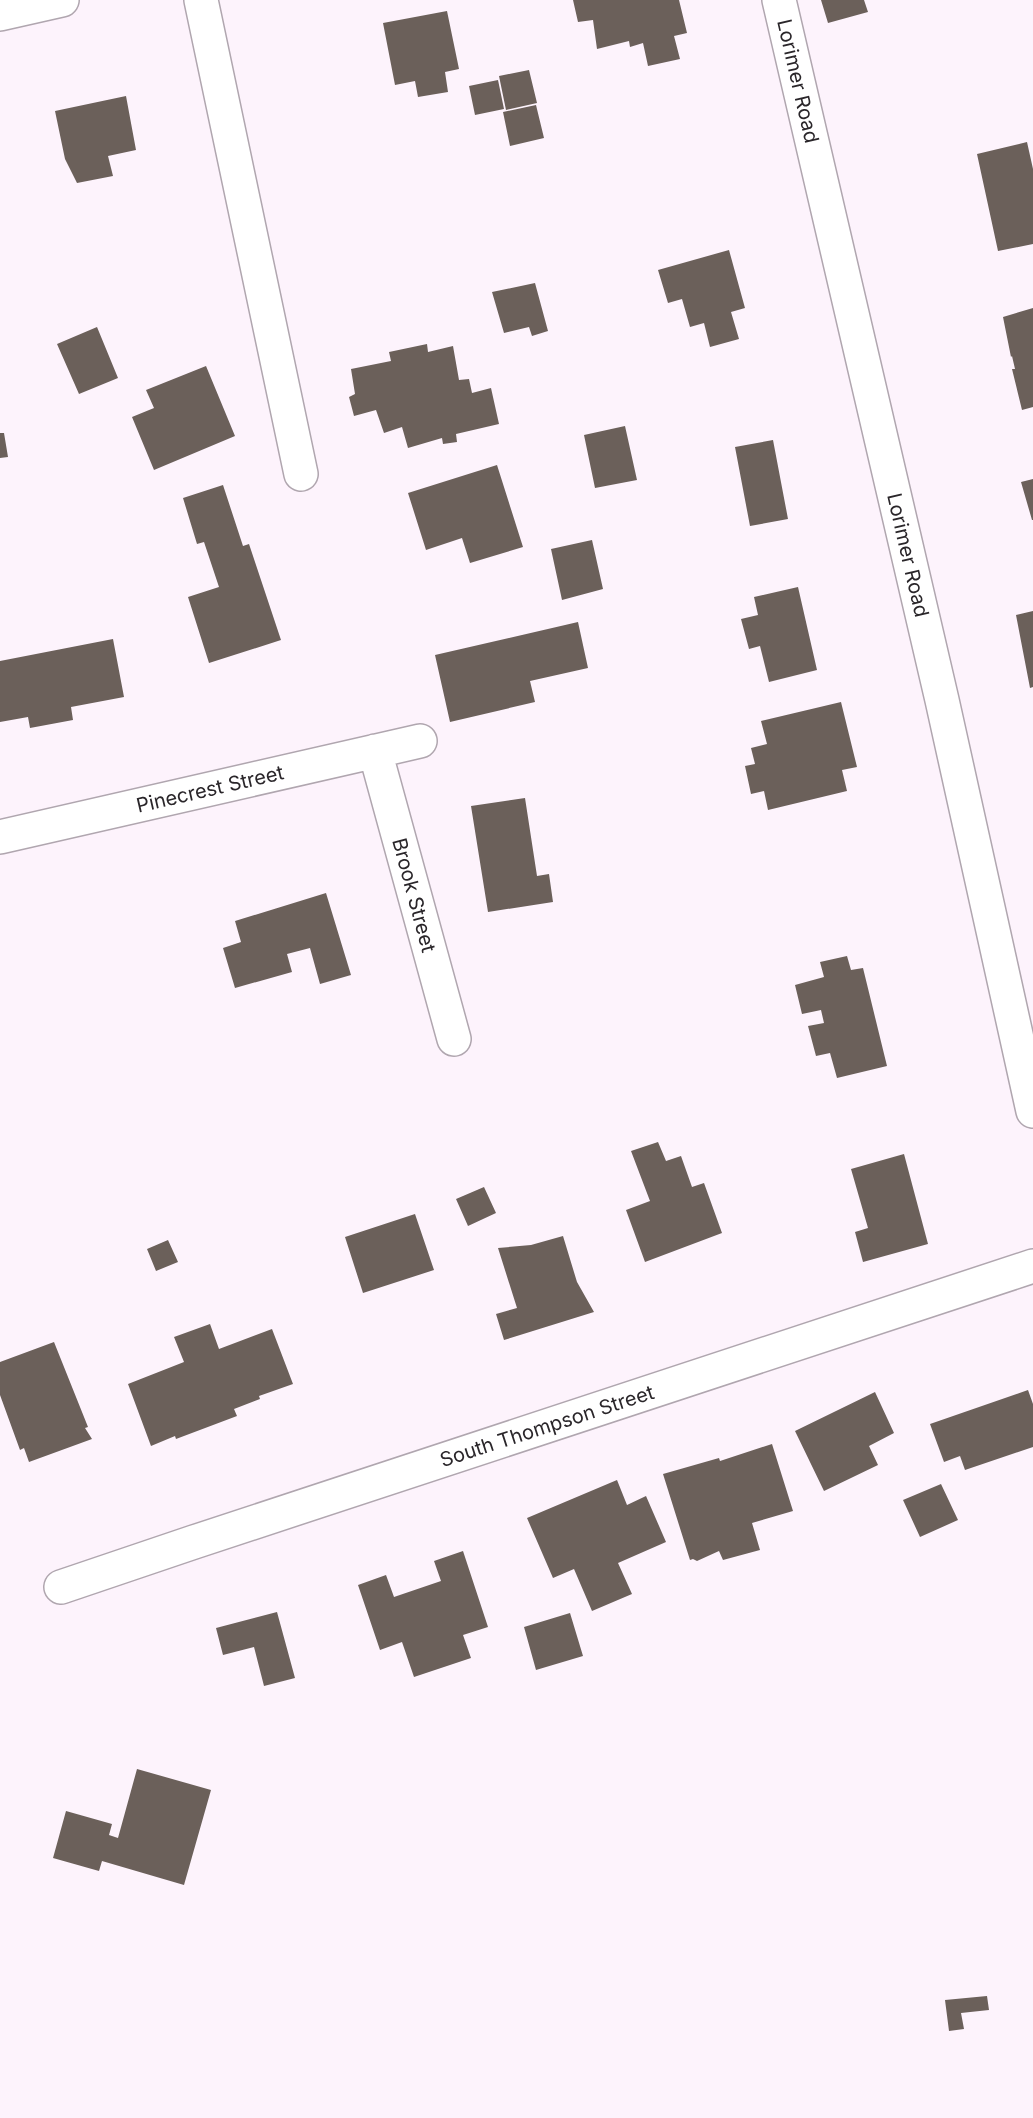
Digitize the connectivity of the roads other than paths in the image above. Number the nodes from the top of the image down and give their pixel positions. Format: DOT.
graph roads {
  1 [pos="62,0"];
  2 [pos="201,0"];
  3 [pos="779,0"];
  4 [pos="0,14"];
  5 [pos="302,474"];
  6 [pos="420,741"];
  7 [pos="375,751"];
  8 [pos="0,837"];
  9 [pos="454,1040"];
  10 [pos="1033,1110"];
  11 [pos="1033,1266"];
  12 [pos="62,1587"];
  1 -- 4 [label="street"];
  2 -- 5 [label="street"];
  3 -- 10 [label="street, Lorimer Road"];
  6 -- 7 [label="street, Pinecrest Street"];
  7 -- 8 [label="street, Pinecrest Street"];
  7 -- 9 [label="street, Brook Street"];
  11 -- 12 [label="street, South Thompson Street"];
}
